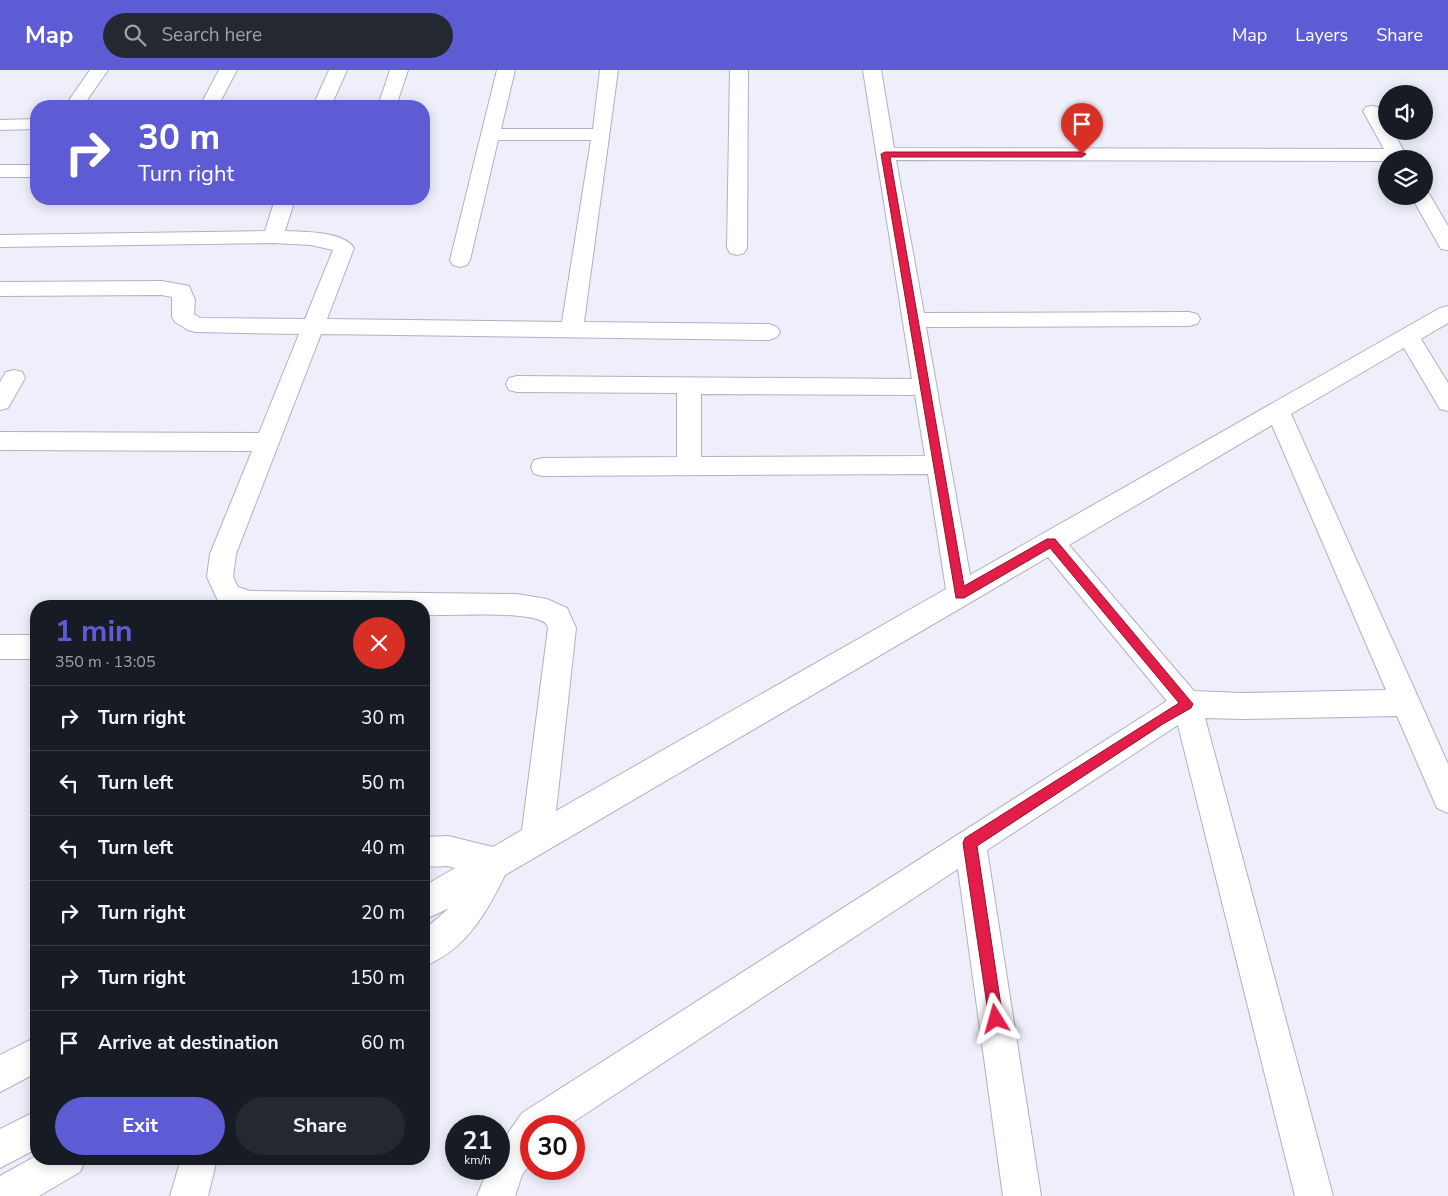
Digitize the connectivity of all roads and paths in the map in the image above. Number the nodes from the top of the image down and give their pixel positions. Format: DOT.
graph roads {
  1 [pos="99,70"];
  2 [pos="228,70"];
  3 [pos="338,70"];
  4 [pos="398,70"];
  5 [pos="506,70"];
  6 [pos="609,70"];
  7 [pos="739,70"];
  8 [pos="872,70"];
  9 [pos="78,100"];
  10 [pos="212,100"];
  11 [pos="325,100"];
  12 [pos="390,100"];
  13 [pos="1372,111"];
  14 [pos="0,124"];
  15 [pos="30,124"];
  16 [pos="490,134"];
  17 [pos="601,136"];
  18 [pos="1394,150"];
  19 [pos="885,154"];
  20 [pos="1378,157"];
  21 [pos="30,168"];
  22 [pos="0,171"];
  23 [pos="283,205"];
  24 [pos="1425,205"];
  25 [pos="273,237"];
  26 [pos="0,241"];
  27 [pos="1448,244"];
  28 [pos="736,248"];
  29 [pos="460,260"];
  30 [pos="0,289"];
  31 [pos="1448,313"];
  32 [pos="1190,319"];
  33 [pos="913,320"];
  34 [pos="313,326"];
  35 [pos="572,330"];
  36 [pos="769,332"];
  37 [pos="1408,336"];
  38 [pos="14,378"];
  39 [pos="517,384"];
  40 [pos="689,385"];
  41 [pos="925,387"];
  42 [pos="0,402"];
  43 [pos="1448,403"];
  44 [pos="1278,410"];
  45 [pos="0,441"];
  46 [pos="268,442"];
  47 [pos="938,465"];
  48 [pos="689,466"];
  49 [pos="544,467"];
  50 [pos="1051,542"];
  51 [pos="960,594"];
  52 [pos="244,600"];
  53 [pos="430,604"];
  54 [pos="0,647"];
  55 [pos="30,647"];
  56 [pos="1406,703"];
  57 [pos="1187,704"];
  58 [pos="1448,798"];
  59 [pos="537,838"];
  60 [pos="970,843"];
  61 [pos="430,852"];
  62 [pos="494,863"];
  63 [pos="430,900"];
  64 [pos="430,945"];
  65 [pos="30,1057"];
  66 [pos="0,1074"];
  67 [pos="552,1115"];
  68 [pos="30,1132"];
  69 [pos="520,1147"];
  70 [pos="0,1150"];
  71 [pos="56,1165"];
  72 [pos="197,1165"];
  73 [pos="2,1196"];
  74 [pos="189,1196"];
  75 [pos="496,1196"];
  76 [pos="1022,1196"];
  77 [pos="1314,1196"];
  1 -- 9 [label="street"];
  2 -- 10 [label="street"];
  3 -- 11 [label="street"];
  4 -- 12 [label="street"];
  5 -- 16 [label="street"];
  6 -- 17 [label="street"];
  7 -- 28 [label="street"];
  8 -- 19 [label="street"];
  13 -- 18 [label="street"];
  14 -- 15 [label="street"];
  16 -- 17 [label="street"];
  16 -- 29 [label="street"];
  17 -- 35 [label="street"];
  19 -- 20 [label="street"];
  19 -- 33 [label="street"];
  21 -- 22 [label="street"];
  23 -- 25 [label="street"];
  24 -- 27 [label="street"];
  25 -- 26 [label="street"];
  25 -- 34 [label="street"];
  30 -- 34 [label="street"];
  31 -- 37 [label="street"];
  32 -- 33 [label="street"];
  33 -- 41 [label="street"];
  34 -- 35 [label="street"];
  34 -- 46 [label="street"];
  35 -- 36 [label="street"];
  37 -- 43 [label="street"];
  37 -- 44 [label="street"];
  38 -- 42 [label="street"];
  39 -- 40 [label="street"];
  40 -- 41 [label="street"];
  40 -- 48 [label="street"];
  41 -- 47 [label="street"];
  44 -- 50 [label="street"];
  44 -- 56 [label="street"];
  45 -- 46 [label="street"];
  46 -- 52 [label="street"];
  47 -- 48 [label="street"];
  47 -- 51 [label="street"];
  48 -- 49 [label="street"];
  50 -- 51 [label="street"];
  50 -- 57 [label="street"];
  51 -- 59 [label="street"];
  53 -- 59 [label="street"];
  54 -- 55 [label="street"];
  56 -- 57 [label="street"];
  56 -- 58 [label="street"];
  57 -- 60 [label="street"];
  57 -- 77 [label="street"];
  59 -- 62 [label="street"];
  60 -- 67 [label="street"];
  60 -- 76 [label="street"];
  61 -- 62 [label="street"];
  62 -- 63 [label="street"];
  62 -- 64 [label="street"];
  65 -- 66 [label="street"];
  68 -- 70 [label="street"];
  69 -- 75 [label="street"];
  71 -- 73 [label="street"];
  72 -- 74 [label="street"];
}
